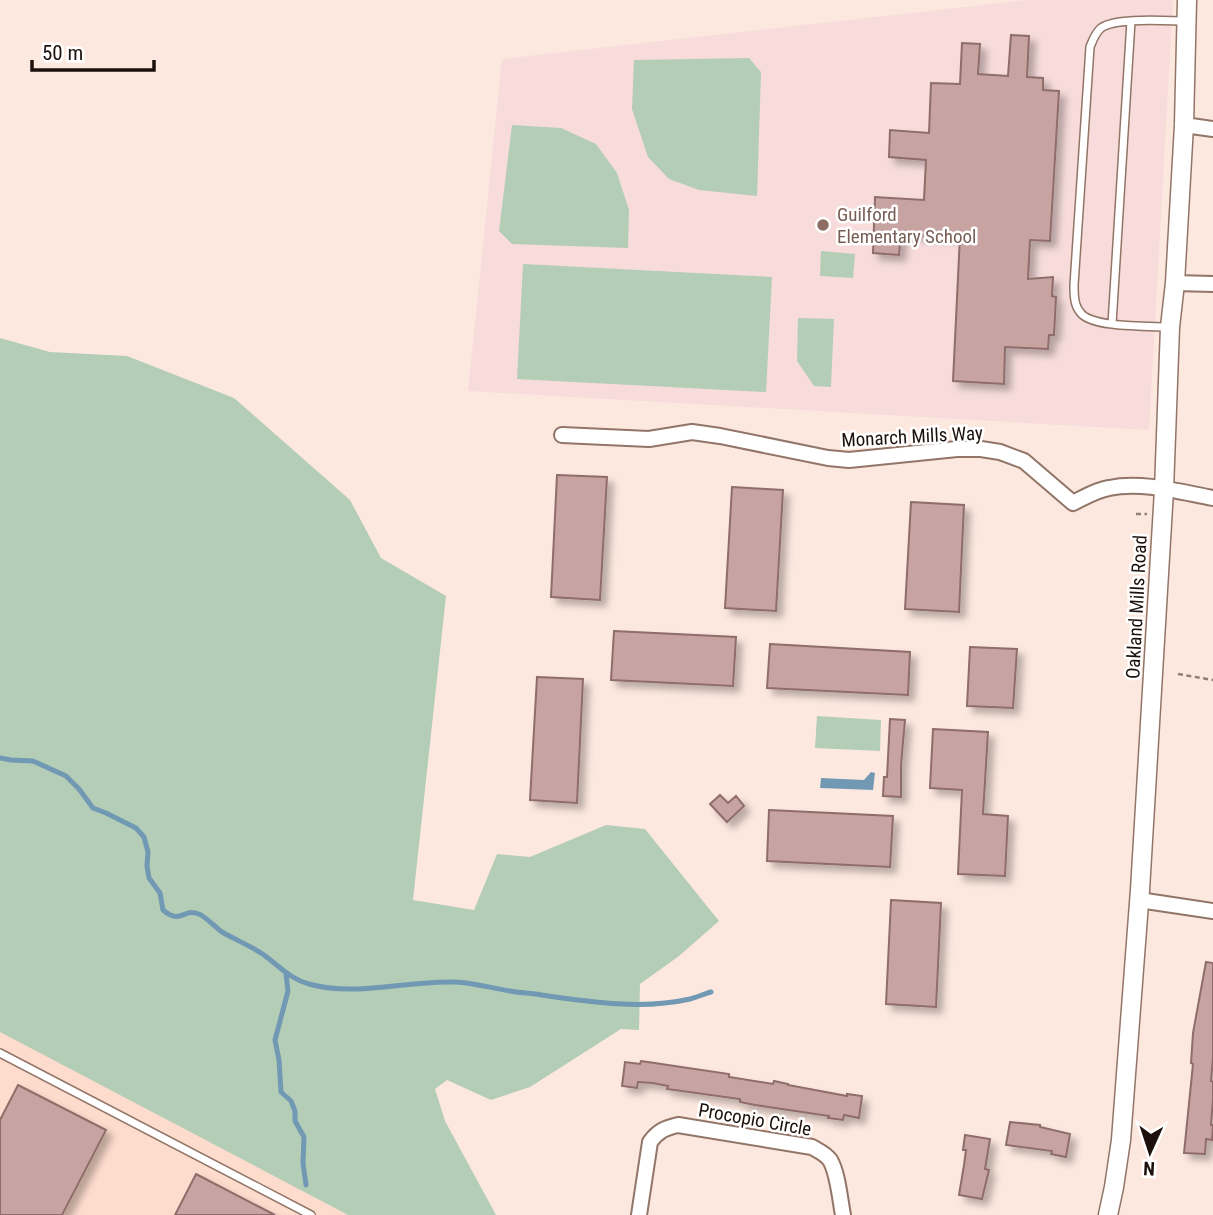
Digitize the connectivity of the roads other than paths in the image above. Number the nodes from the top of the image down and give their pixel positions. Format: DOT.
graph roads {
  1 [pos="1187,0"];
  2 [pos="1130,21"];
  3 [pos="1187,21"];
  4 [pos="1184,125"];
  5 [pos="1213,129"];
  6 [pos="1175,283"];
  7 [pos="1213,284"];
  8 [pos="1112,324"];
  9 [pos="1170,327"];
  10 [pos="562,435"];
  11 [pos="1164,490"];
  12 [pos="1213,498"];
  13 [pos="1139,900"];
  14 [pos="1213,911"];
  15 [pos="0,1053"];
  16 [pos="311,1215"];
  17 [pos="639,1215"];
  18 [pos="843,1215"];
  19 [pos="1108,1215"];
  1 -- 3 [label="street, Oakland Mills Road"];
  2 -- 3 [label="lane"];
  2 -- 8 [label="lane"];
  2 -- 8 [label="lane"];
  3 -- 4 [label="street, Oakland Mills Road"];
  4 -- 5 [label="street"];
  4 -- 6 [label="street, Oakland Mills Road"];
  6 -- 7 [label="street"];
  6 -- 9 [label="street, Oakland Mills Road"];
  8 -- 9 [label="lane"];
  9 -- 11 [label="street, Oakland Mills Road"];
  10 -- 11 [label="street, Monarch Mills Way"];
  11 -- 12 [label="street"];
  11 -- 13 [label="street, Oakland Mills Road"];
  13 -- 14 [label="street"];
  13 -- 19 [label="street, Oakland Mills Road"];
  15 -- 16 [label="lane"];
  17 -- 18 [label="street, Procopio Circle"];
}
